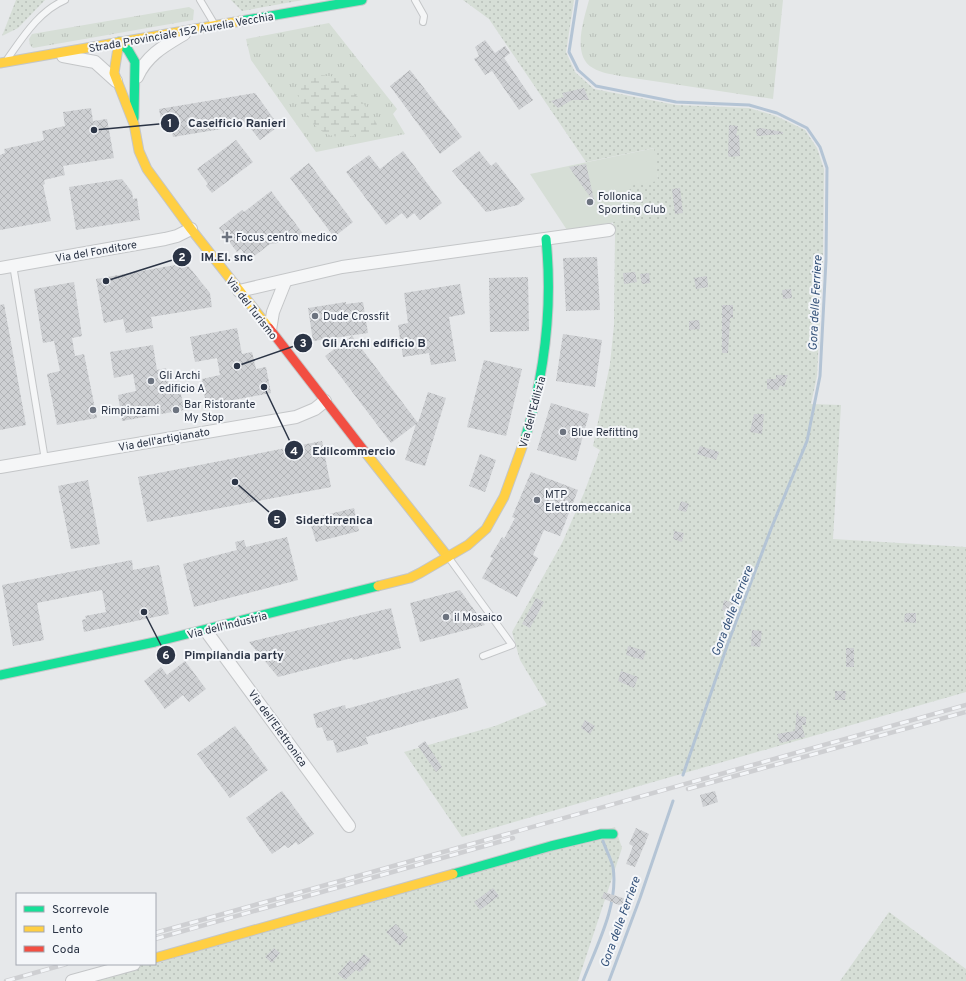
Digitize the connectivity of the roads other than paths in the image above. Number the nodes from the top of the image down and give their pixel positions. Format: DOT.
graph roads {
  1 [pos="65,0"];
  2 [pos="200,0"];
  3 [pos="362,0"];
  4 [pos="415,0"];
  5 [pos="423,22"];
  6 [pos="216,26"];
  7 [pos="190,30"];
  8 [pos="119,42"];
  9 [pos="52,54"];
  10 [pos="2,63"];
  11 [pos="136,78"];
  12 [pos="117,82"];
  13 [pos="134,124"];
  14 [pos="191,229"];
  15 [pos="609,230"];
  16 [pos="554,236"];
  17 [pos="13,265"];
  18 [pos="0,268"];
  19 [pos="285,282"];
  20 [pos="239,292"];
  21 [pos="270,330"];
  22 [pos="325,401"];
  23 [pos="45,460"];
  24 [pos="0,467"];
  25 [pos="448,557"];
  26 [pos="206,630"];
  27 [pos="483,656"];
  28 [pos="0,675"];
  29 [pos="349,826"];
  30 [pos="613,834"];
  31 [pos="156,958"];
  32 [pos="130,965"];
  33 [pos="72,981"];
  1 -- 10 [label="lane"];
  2 -- 6 [label="lane"];
  3 -- 6 [label="street, Strada Provinciale 152 Aurelia Vecchia"];
  4 -- 5 [label="lane"];
  6 -- 7 [label="street, Strada Provinciale 152 Aurelia Vecchia"];
  7 -- 8 [label="street, Strada Provinciale 152 Aurelia Vecchia"];
  7 -- 11 [label="street, Via del Turismo"];
  8 -- 9 [label="street, Strada Provinciale 152 Aurelia Vecchia"];
  8 -- 11 [label="street, Via del Turismo"];
  8 -- 12 [label="street, Via del Turismo"];
  9 -- 10 [label="street, Strada Provinciale 152 Aurelia Vecchia"];
  9 -- 12 [label="street, Via del Turismo"];
  11 -- 13 [label="street, Via del Turismo"];
  12 -- 13 [label="street, Via del Turismo"];
  13 -- 14 [label="street, Via del Turismo"];
  14 -- 17 [label="street, Via del Fonditore"];
  14 -- 20 [label="street, Via del Turismo"];
  15 -- 16 [label="street"];
  16 -- 19 [label="street"];
  16 -- 25 [label="street, Via dell'Edilizia"];
  17 -- 18 [label="street, Via del Fonditore"];
  17 -- 23 [label="lane"];
  19 -- 20 [label="street"];
  19 -- 21 [label="street"];
  20 -- 21 [label="street, Via del Turismo"];
  21 -- 22 [label="street, Via del Turismo"];
  22 -- 23 [label="street, Via dell'artigianato"];
  22 -- 25 [label="street, Via del Turismo"];
  23 -- 24 [label="street, Via dell'artigianato"];
  25 -- 26 [label="street, Via dell'Industria"];
  25 -- 27 [label="lane"];
  26 -- 28 [label="street, Via dell'Industria"];
  26 -- 29 [label="street, Via dell'Elettronica"];
  30 -- 31 [label="street"];
  32 -- 33 [label="street"];
}
